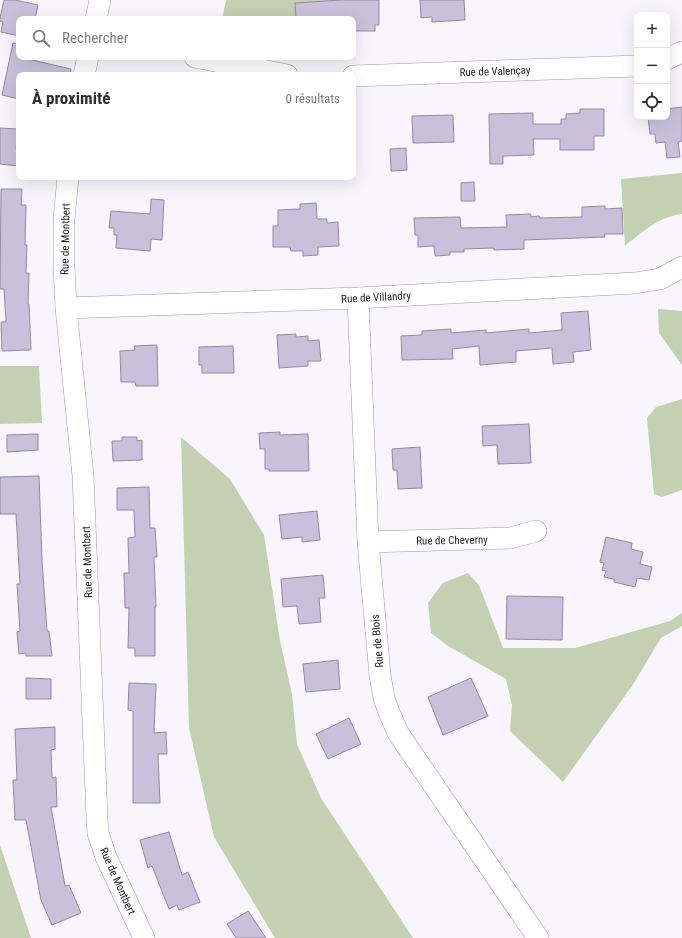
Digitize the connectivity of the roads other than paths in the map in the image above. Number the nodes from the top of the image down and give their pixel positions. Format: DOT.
graph roads {
  1 [pos="100,0"];
  2 [pos="97,16"];
  3 [pos="682,52"];
  4 [pos="670,58"];
  5 [pos="87,60"];
  6 [pos="210,60"];
  7 [pos="634,66"];
  8 [pos="85,72"];
  9 [pos="272,72"];
  10 [pos="356,76"];
  11 [pos="68,180"];
  12 [pos="682,267"];
  13 [pos="358,298"];
  14 [pos="66,308"];
  15 [pos="536,531"];
  16 [pos="368,542"];
  17 [pos="144,938"];
  18 [pos="538,938"];
  1 -- 2 [label="street"];
  3 -- 4 [label="street"];
  5 -- 8 [label="street"];
  6 -- 9 [label="street"];
  7 -- 10 [label="street, Rue de Valençay"];
  11 -- 14 [label="street, Rue de Montbert"];
  12 -- 13 [label="street, Rue de Villandry"];
  13 -- 14 [label="street, Rue de Villandry"];
  13 -- 16 [label="street, Rue de Blois"];
  14 -- 17 [label="street, Rue de Montbert"];
  15 -- 16 [label="street, Rue de Cheverny"];
  16 -- 18 [label="street, Rue de Blois"];
}
